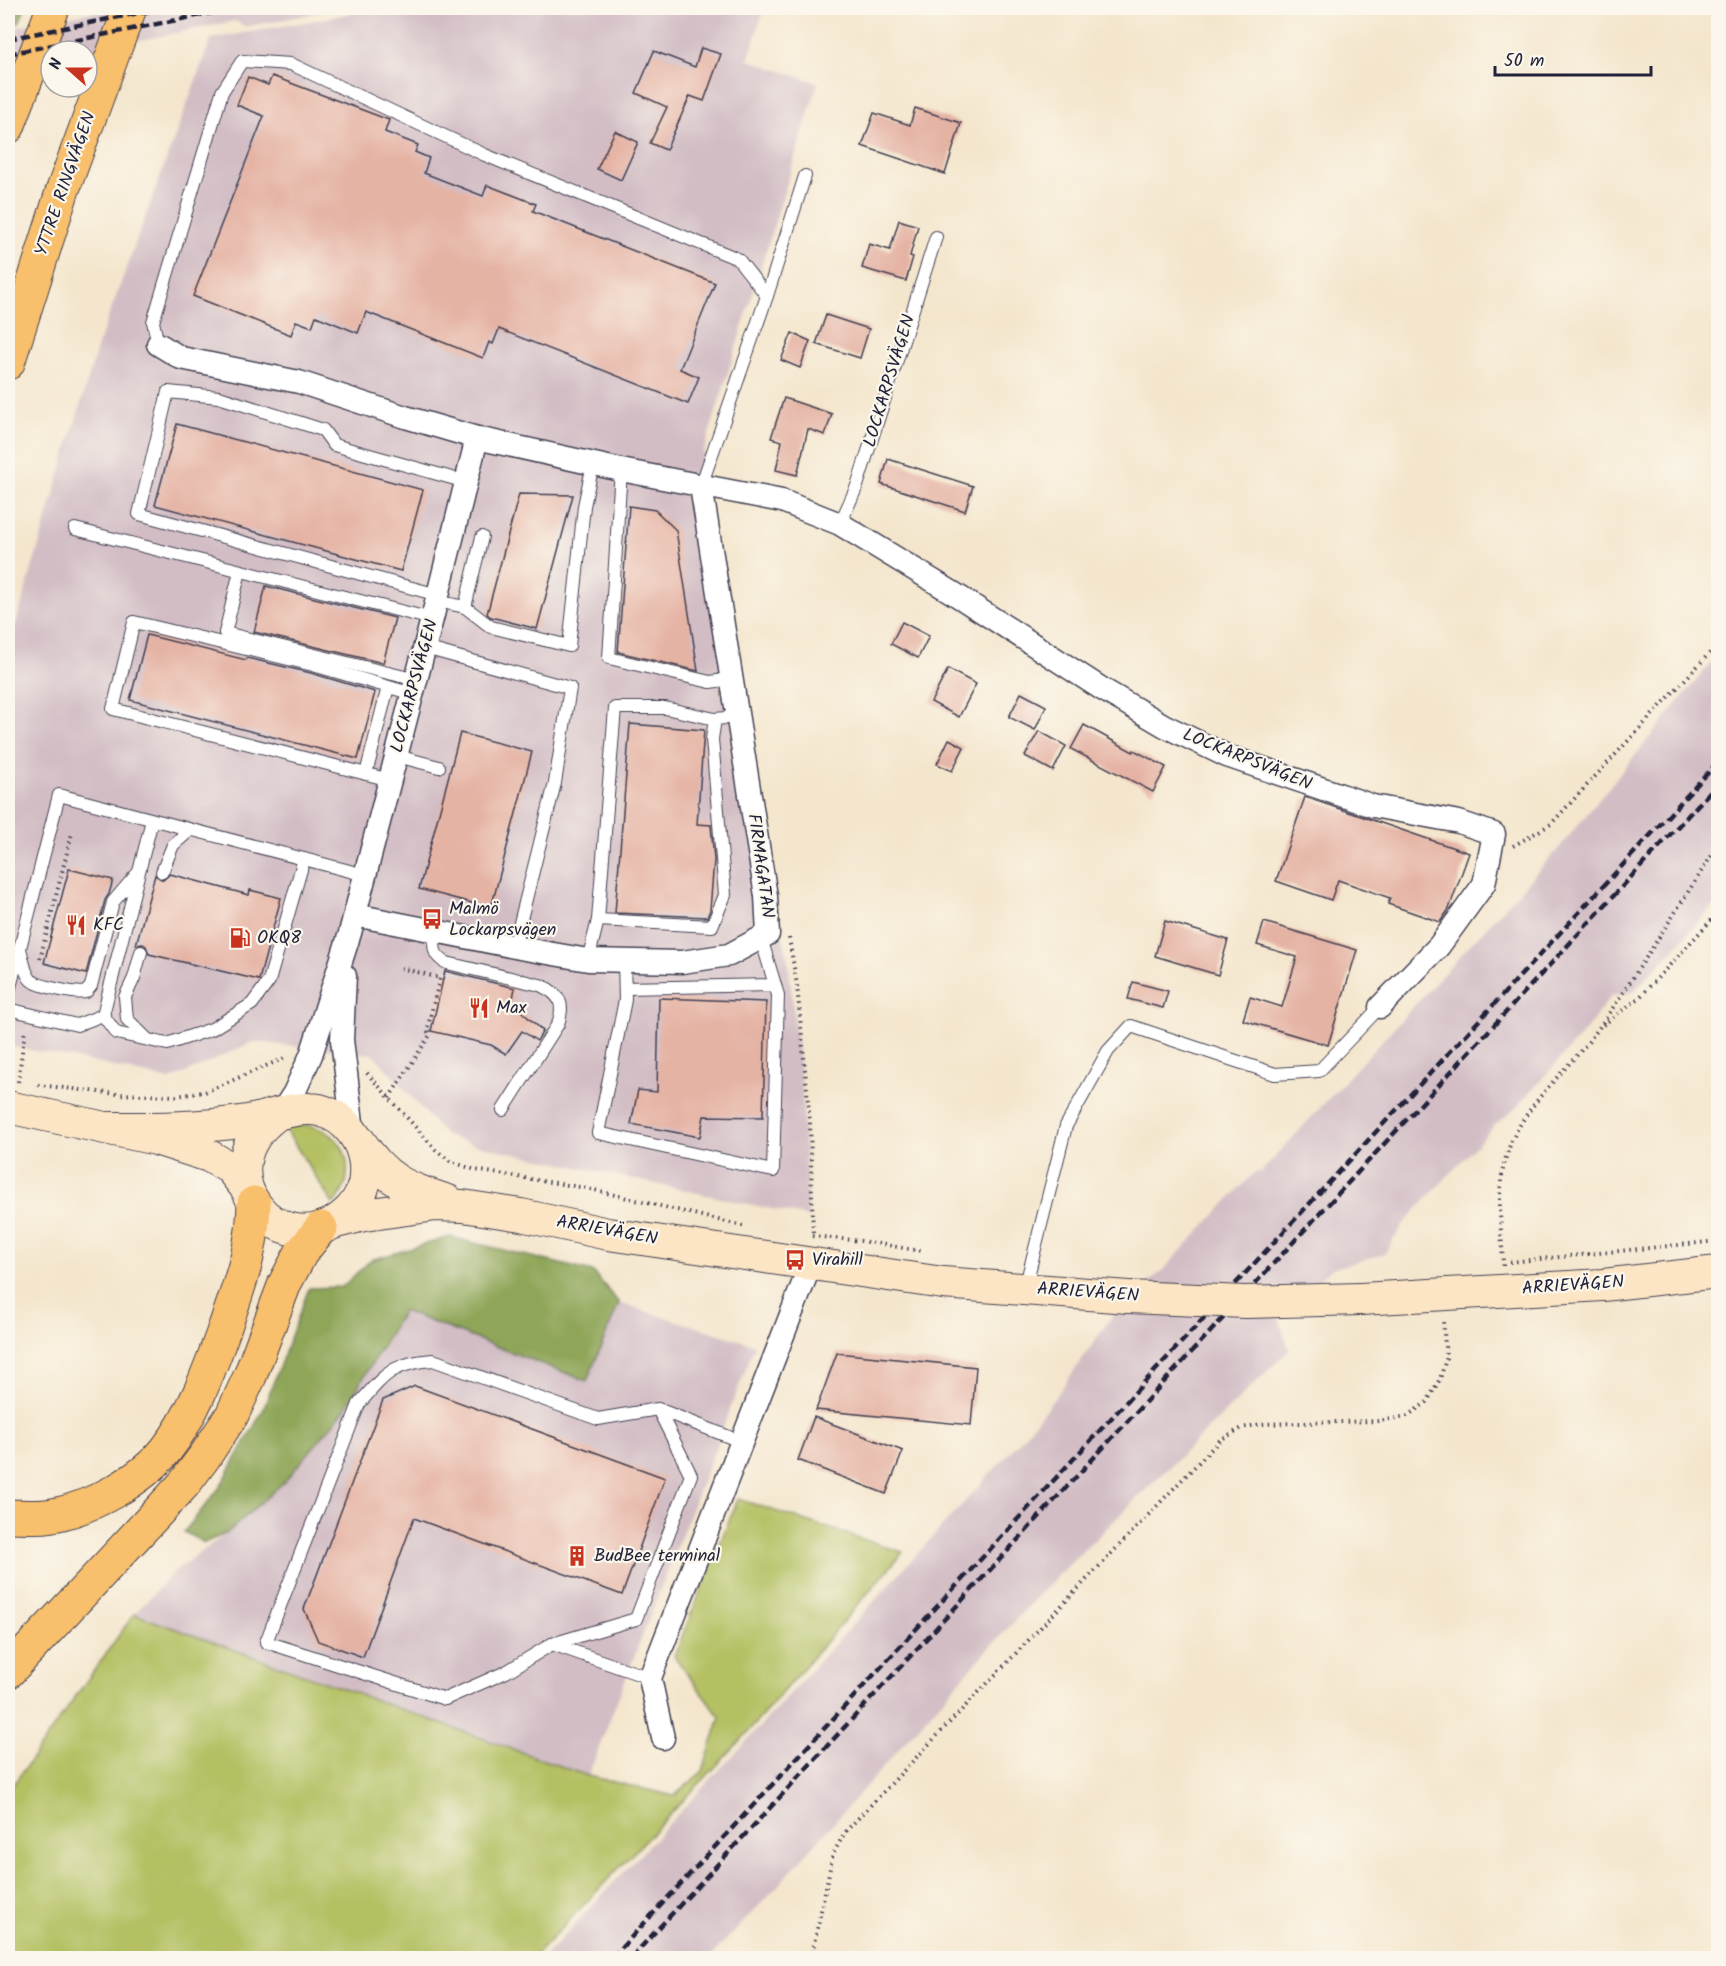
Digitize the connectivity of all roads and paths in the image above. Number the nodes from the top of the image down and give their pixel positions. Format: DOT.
graph roads {
  1 [pos="52,8"];
  2 [pos="130,8"];
  3 [pos="8,127"];
  4 [pos="805,176"];
  5 [pos="936,237"];
  6 [pos="767,296"];
  7 [pos="158,344"];
  8 [pos="8,363"];
  9 [pos="477,438"];
  10 [pos="593,464"];
  11 [pos="621,470"];
  12 [pos="466,482"];
  13 [pos="701,486"];
  14 [pos="840,524"];
  15 [pos="75,529"];
  16 [pos="482,537"];
  17 [pos="240,571"];
  18 [pos="436,605"];
  19 [pos="465,607"];
  20 [pos="1719,644"];
  21 [pos="425,648"];
  22 [pos="732,679"];
  23 [pos="388,687"];
  24 [pos="415,687"];
  25 [pos="737,717"];
  26 [pos="715,719"];
  27 [pos="397,756"];
  28 [pos="439,767"];
  29 [pos="366,774"];
  30 [pos="390,780"];
  31 [pos="153,820"];
  32 [pos="190,830"];
  33 [pos="72,833"];
  34 [pos="1719,846"];
  35 [pos="1489,858"];
  36 [pos="303,859"];
  37 [pos="140,870"];
  38 [pos="162,872"];
  39 [pos="364,875"];
  40 [pos="1719,913"];
  41 [pos="598,920"];
  42 [pos="352,924"];
  43 [pos="436,931"];
  44 [pos="761,938"];
  45 [pos="20,947"];
  46 [pos="514,947"];
  47 [pos="141,952"];
  48 [pos="588,960"];
  49 [pos="624,961"];
  50 [pos="38,966"];
  51 [pos="401,968"];
  52 [pos="775,985"];
  53 [pos="625,988"];
  54 [pos="8,995"];
  55 [pos="1380,1007"];
  56 [pos="8,1009"];
  57 [pos="104,1015"];
  58 [pos="1600,1027"];
  59 [pos="26,1028"];
  60 [pos="147,1040"];
  61 [pos="311,1055"];
  62 [pos="344,1063"];
  63 [pos="8,1081"];
  64 [pos="13,1095"];
  65 [pos="389,1098"];
  66 [pos="503,1110"];
  67 [pos="278,1114"];
  68 [pos="111,1128"];
  69 [pos="356,1136"];
  70 [pos="250,1196"];
  71 [pos="463,1206"];
  72 [pos="328,1225"];
  73 [pos="749,1227"];
  74 [pos="1719,1241"];
  75 [pos="807,1249"];
  76 [pos="928,1253"];
  77 [pos="1719,1272"];
  78 [pos="1500,1273"];
  79 [pos="1025,1289"];
  80 [pos="1441,1294"];
  81 [pos="658,1409"];
  82 [pos="742,1442"];
  83 [pos="8,1516"];
  84 [pos="552,1644"];
  85 [pos="8,1672"];
  86 [pos="650,1678"];
  87 [pos="663,1738"];
  88 [pos="811,1959"];
  1 -- 3 [label="highway"];
  2 -- 8 [label="highway, YTTRE RINGVÄGEN"];
  4 -- 6 [label="lane"];
  5 -- 14 [label="lane, LOCKARPSVÄGEN"];
  6 -- 7 [label="lane"];
  6 -- 13 [label="lane"];
  7 -- 9 [label="street, LOCKARPSVÄGEN"];
  9 -- 10 [label="street, LOCKARPSVÄGEN"];
  9 -- 12 [label="street, LOCKARPSVÄGEN"];
  10 -- 11 [label="street, LOCKARPSVÄGEN"];
  10 -- 19 [label="lane"];
  11 -- 13 [label="street, LOCKARPSVÄGEN"];
  11 -- 22 [label="lane"];
  12 -- 18 [label="street, LOCKARPSVÄGEN"];
  12 -- 18 [label="lane"];
  13 -- 14 [label="street, LOCKARPSVÄGEN"];
  13 -- 22 [label="street, FIRMAGATAN"];
  14 -- 35 [label="street, LOCKARPSVÄGEN"];
  15 -- 17 [label="lane"];
  16 -- 19 [label="lane"];
  17 -- 18 [label="lane"];
  17 -- 24 [label="lane"];
  18 -- 19 [label="lane"];
  18 -- 21 [label="street, LOCKARPSVÄGEN"];
  20 -- 35 [label="path"];
  21 -- 24 [label="street, LOCKARPSVÄGEN"];
  21 -- 46 [label="lane"];
  22 -- 25 [label="street, FIRMAGATAN"];
  23 -- 24 [label="lane"];
  23 -- 29 [label="lane"];
  23 -- 29 [label="lane"];
  24 -- 27 [label="street, LOCKARPSVÄGEN"];
  25 -- 26 [label="lane"];
  25 -- 44 [label="street, FIRMAGATAN"];
  26 -- 41 [label="lane"];
  26 -- 41 [label="lane"];
  27 -- 28 [label="lane"];
  27 -- 30 [label="street, LOCKARPSVÄGEN"];
  29 -- 30 [label="lane"];
  30 -- 39 [label="street, LOCKARPSVÄGEN"];
  31 -- 32 [label="lane"];
  31 -- 37 [label="lane"];
  31 -- 45 [label="lane"];
  32 -- 36 [label="lane"];
  32 -- 38 [label="lane"];
  33 -- 50 [label="path"];
  34 -- 58 [label="path"];
  35 -- 55 [label="street, LOCKARPSVÄGEN"];
  36 -- 39 [label="lane"];
  36 -- 60 [label="lane"];
  37 -- 45 [label="lane"];
  37 -- 57 [label="lane"];
  39 -- 42 [label="street, LOCKARPSVÄGEN"];
  40 -- 58 [label="path"];
  41 -- 48 [label="lane"];
  42 -- 43 [label="street, FIRMAGATAN"];
  42 -- 61 [label="street, LOCKARPSVÄGEN"];
  42 -- 62 [label="street, LOCKARPSVÄGEN"];
  43 -- 46 [label="street, FIRMAGATAN"];
  43 -- 66 [label="lane"];
  44 -- 49 [label="street, FIRMAGATAN"];
  44 -- 52 [label="lane"];
  45 -- 54 [label="lane"];
  46 -- 48 [label="street, FIRMAGATAN"];
  47 -- 60 [label="lane"];
  48 -- 49 [label="street, FIRMAGATAN"];
  49 -- 53 [label="lane"];
  51 -- 65 [label="path"];
  52 -- 53 [label="lane"];
  52 -- 53 [label="lane"];
  55 -- 79 [label="lane"];
  56 -- 57 [label="lane"];
  57 -- 60 [label="lane"];
  58 -- 78 [label="path"];
  59 -- 64 [label="path"];
  61 -- 64 [label="path"];
  61 -- 67 [label="street, LOCKARPSVÄGEN"];
  62 -- 65 [label="path"];
  62 -- 69 [label="street, LOCKARPSVÄGEN"];
  63 -- 64 [label="path"];
  64 -- 68 [label="main road"];
  65 -- 73 [label="path"];
  67 -- 68 [label="main road"];
  67 -- 69 [label="main road"];
  67 -- 70 [label="main road"];
  68 -- 70 [label="main road"];
  69 -- 71 [label="main road, ARRIEVÄGEN"];
  69 -- 72 [label="main road"];
  70 -- 72 [label="main road"];
  70 -- 83 [label="highway"];
  71 -- 72 [label="main road, ARRIEVÄGEN"];
  71 -- 75 [label="main road, ARRIEVÄGEN"];
  72 -- 85 [label="highway"];
  74 -- 78 [label="path"];
  75 -- 76 [label="path"];
  75 -- 79 [label="main road, ARRIEVÄGEN"];
  75 -- 82 [label="street"];
  77 -- 78 [label="main road, ARRIEVÄGEN"];
  78 -- 80 [label="main road, ARRIEVÄGEN"];
  79 -- 80 [label="main road, ARRIEVÄGEN, bridge"];
  80 -- 88 [label="path"];
  81 -- 82 [label="lane"];
  81 -- 84 [label="lane"];
  81 -- 84 [label="lane"];
  82 -- 86 [label="street"];
  84 -- 86 [label="lane"];
  86 -- 87 [label="street"];
}
